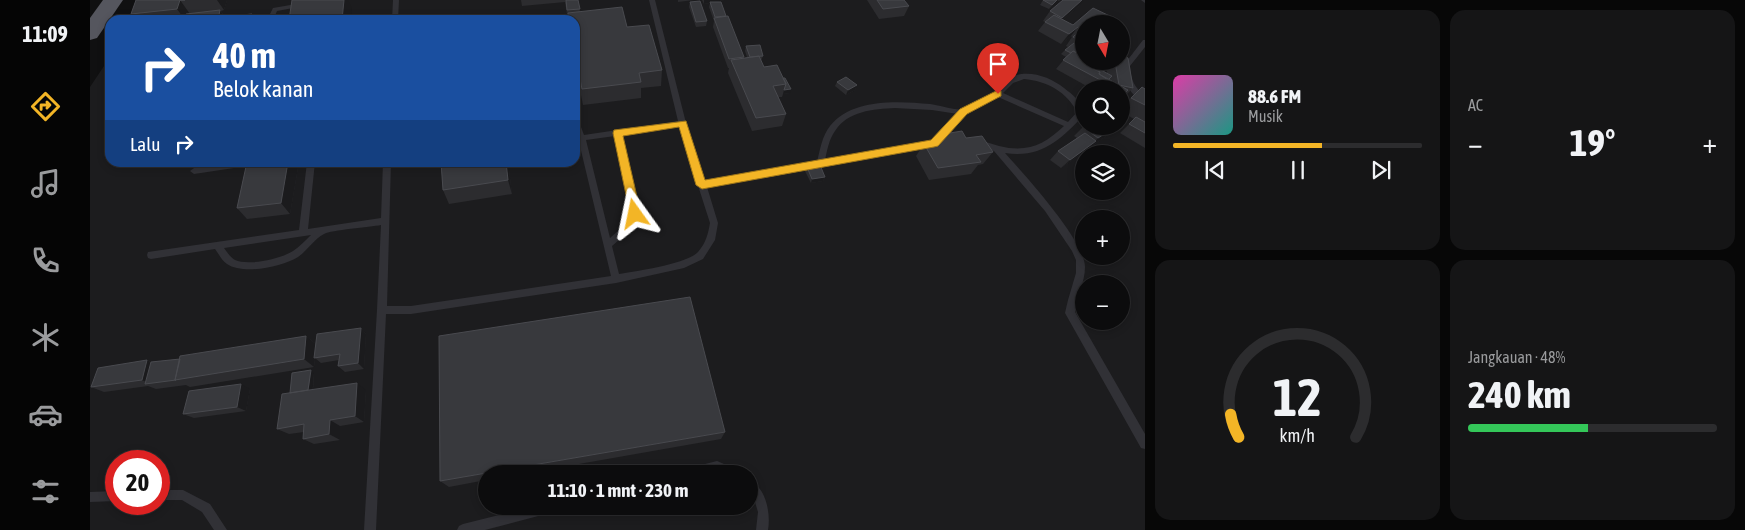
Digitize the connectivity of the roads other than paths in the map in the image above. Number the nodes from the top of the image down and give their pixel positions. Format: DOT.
graph roads {
  1 [pos="113,0"];
  2 [pos="396,0"];
  3 [pos="652,0"];
  4 [pos="309,4"];
  5 [pos="272,15"];
  6 [pos="395,15"];
  7 [pos="90,33"];
  8 [pos="1145,42"];
  9 [pos="998,94"];
  10 [pos="1145,100"];
  11 [pos="964,112"];
  12 [pos="682,123"];
  13 [pos="1069,125"];
  14 [pos="580,133"];
  15 [pos="618,133"];
  16 [pos="582,138"];
  17 [pos="950,141"];
  18 [pos="967,141"];
  19 [pos="934,144"];
  20 [pos="997,149"];
  21 [pos="820,164"];
  22 [pos="221,167"];
  23 [pos="310,167"];
  24 [pos="387,167"];
  25 [pos="194,171"];
  26 [pos="702,185"];
  27 [pos="385,222"];
  28 [pos="321,230"];
  29 [pos="303,233"];
  30 [pos="217,245"];
  31 [pos="608,245"];
  32 [pos="151,255"];
  33 [pos="616,279"];
  34 [pos="382,310"];
  35 [pos="1145,444"];
  36 [pos="170,495"];
  37 [pos="105,496"];
  38 [pos="758,496"];
  39 [pos="90,497"];
  40 [pos="522,515"];
  41 [pos="220,530"];
  42 [pos="370,530"];
  43 [pos="463,530"];
  44 [pos="762,530"];
  1 -- 7 [label="highway"];
  2 -- 6 [label="lane"];
  3 -- 12 [label="lane"];
  4 -- 5 [label="lane"];
  8 -- 10 [label="lane"];
  9 -- 11 [label="lane"];
  9 -- 13 [label="lane"];
  9 -- 13 [label="lane"];
  11 -- 19 [label="lane"];
  11 -- 21 [label="lane"];
  12 -- 15 [label="lane"];
  12 -- 26 [label="lane"];
  13 -- 20 [label="lane"];
  14 -- 16 [label="lane"];
  15 -- 16 [label="lane"];
  15 -- 31 [label="lane"];
  16 -- 31 [label="lane"];
  17 -- 19 [label="lane"];
  18 -- 20 [label="lane"];
  19 -- 21 [label="lane"];
  20 -- 35 [label="lane"];
  21 -- 26 [label="lane"];
  22 -- 25 [label="lane"];
  23 -- 29 [label="lane"];
  24 -- 27 [label="lane"];
  26 -- 33 [label="lane"];
  27 -- 28 [label="lane"];
  27 -- 34 [label="lane"];
  28 -- 29 [label="lane"];
  28 -- 30 [label="lane"];
  29 -- 30 [label="lane"];
  30 -- 32 [label="lane"];
  31 -- 33 [label="lane"];
  33 -- 34 [label="lane"];
  34 -- 42 [label="lane"];
  36 -- 41 [label="lane"];
  37 -- 39 [label="lane"];
  38 -- 44 [label="lane"];
  40 -- 43 [label="lane"];
}
